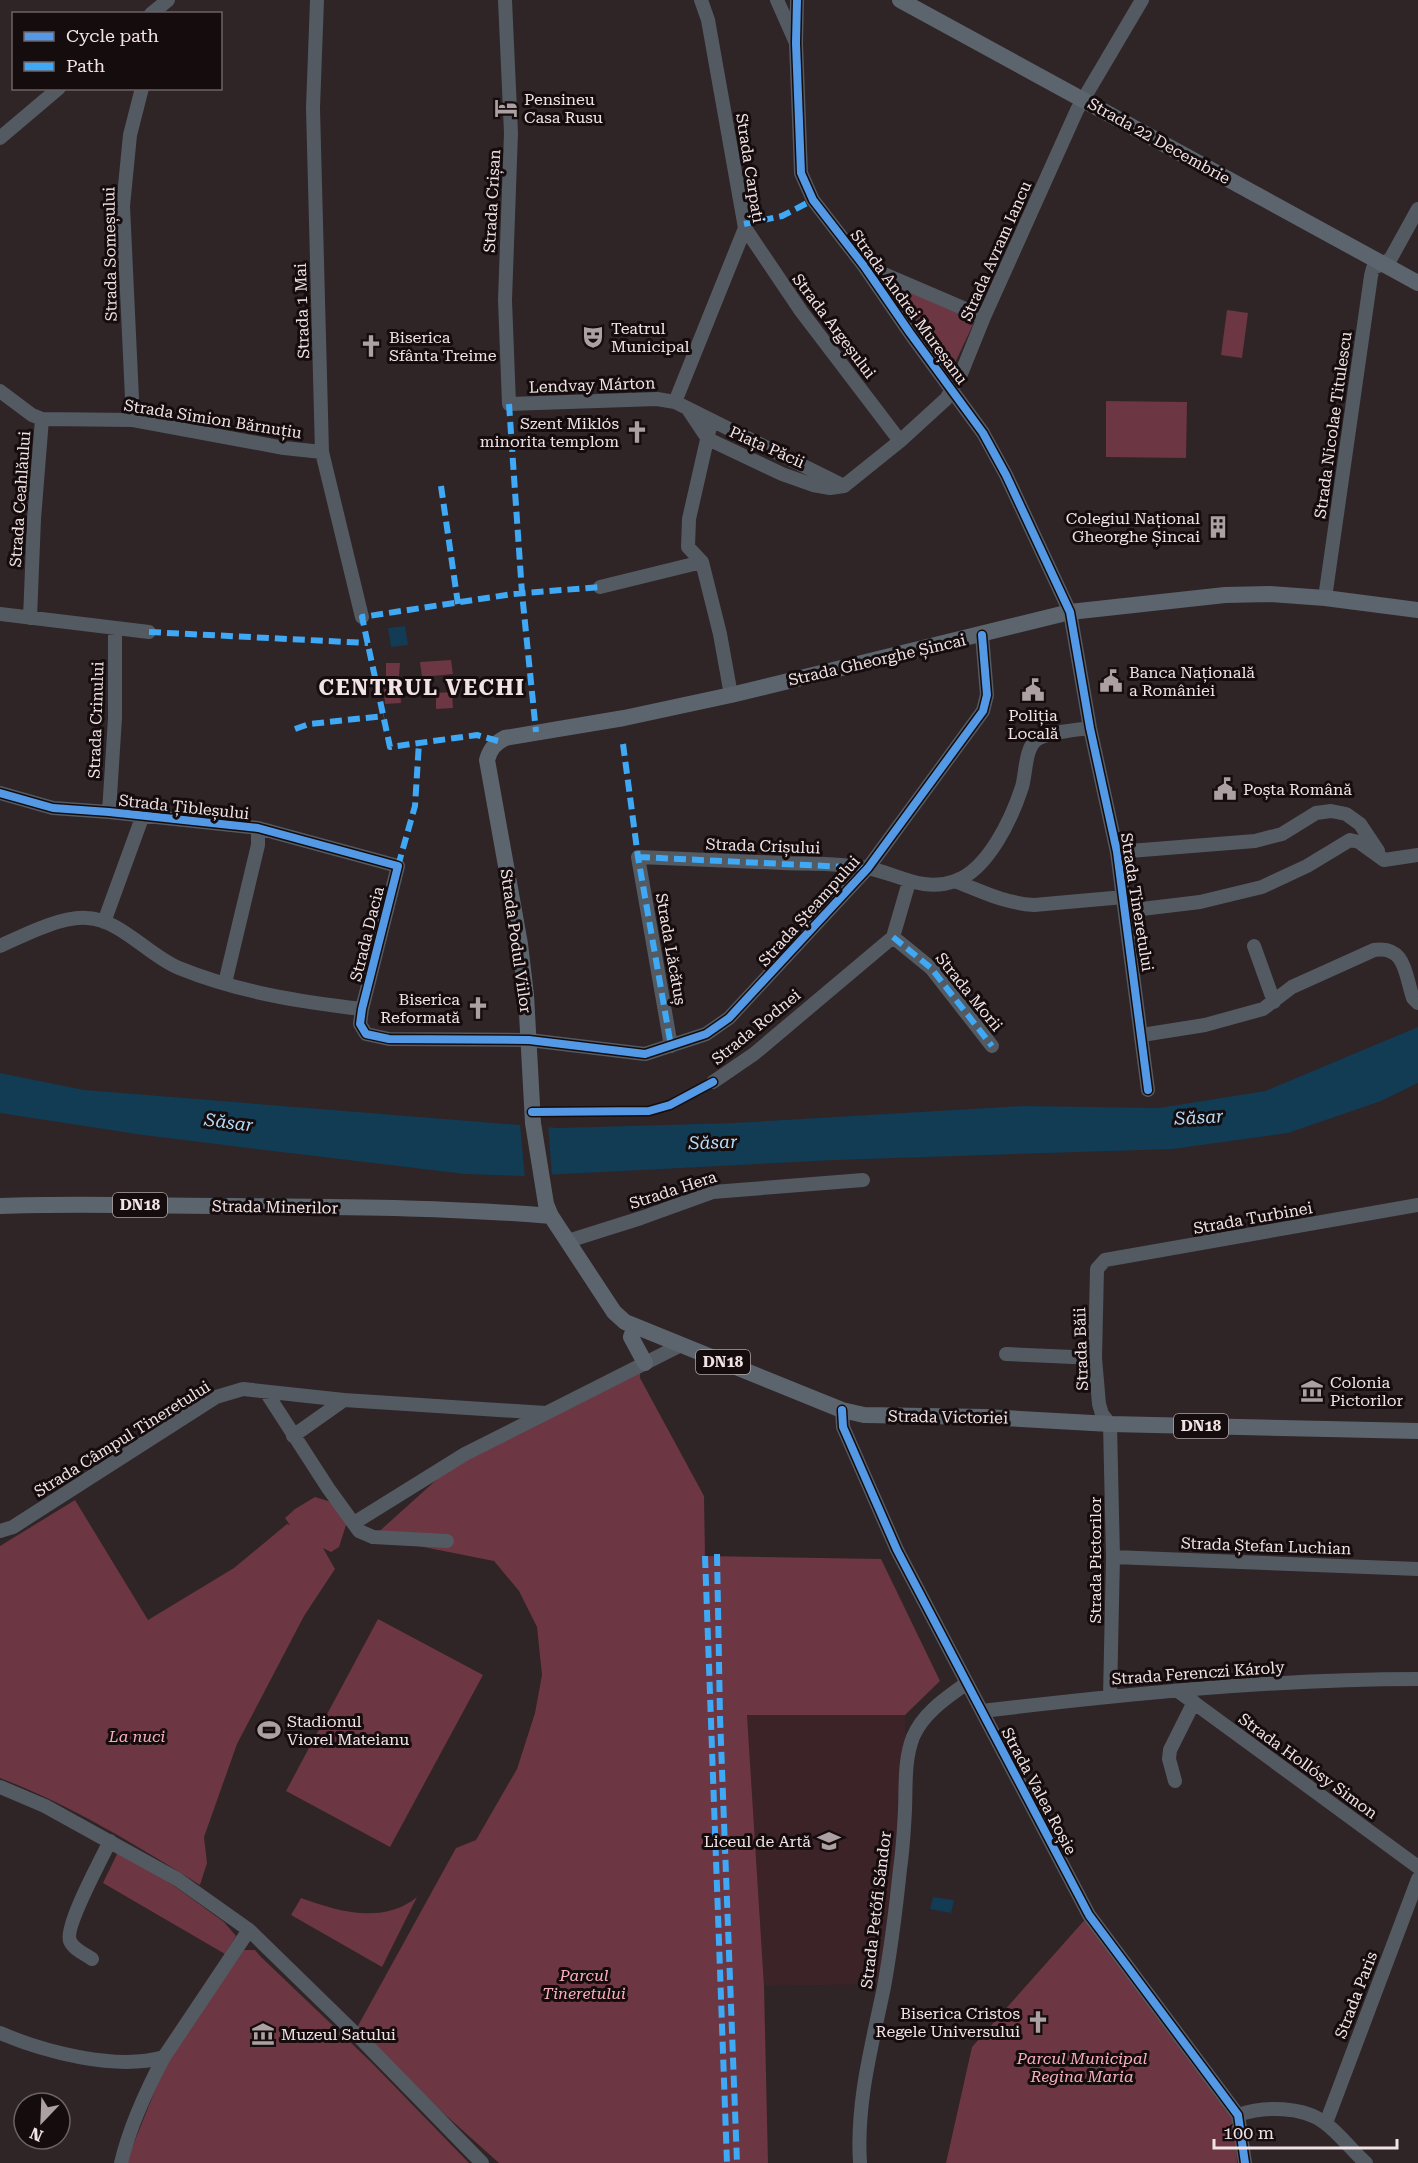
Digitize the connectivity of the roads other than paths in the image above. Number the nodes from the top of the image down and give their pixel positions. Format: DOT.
graph roads {
  1 [pos="170,0"];
  2 [pos="317,0"];
  3 [pos="505,0"];
  4 [pos="701,0"];
  5 [pos="777,0"];
  6 [pos="797,0"];
  7 [pos="900,0"];
  8 [pos="1142,0"];
  9 [pos="154,12"];
  10 [pos="796,43"];
  11 [pos="57,90"];
  12 [pos="141,90"];
  13 [pos="1082,99"];
  14 [pos="0,138"];
  15 [pos="1418,209"];
  16 [pos="745,228"];
  17 [pos="1383,264"];
  18 [pos="864,266"];
  19 [pos="1418,283"];
  20 [pos="984,317"];
  21 [pos="952,390"];
  22 [pos="0,391"];
  23 [pos="675,402"];
  24 [pos="509,404"];
  25 [pos="688,409"];
  26 [pos="42,419"];
  27 [pos="133,420"];
  28 [pos="717,423"];
  29 [pos="708,439"];
  30 [pos="900,441"];
  31 [pos="322,452"];
  32 [pos="815,478"];
  33 [pos="844,486"];
  34 [pos="702,562"];
  35 [pos="600,587"];
  36 [pos="1325,598"];
  37 [pos="1418,609"];
  38 [pos="1070,612"];
  39 [pos="0,614"];
  40 [pos="362,617"];
  41 [pos="30,618"];
  42 [pos="115,629"];
  43 [pos="149,632"];
  44 [pos="982,635"];
  45 [pos="731,695"];
  46 [pos="1090,728"];
  47 [pos="498,741"];
  48 [pos="0,793"];
  49 [pos="109,812"];
  50 [pos="143,815"];
  51 [pos="258,828"];
  52 [pos="1117,852"];
  53 [pos="1418,855"];
  54 [pos="638,858"];
  55 [pos="1384,860"];
  56 [pos="399,866"];
  57 [pos="868,868"];
  58 [pos="955,881"];
  59 [pos="909,882"];
  60 [pos="1124,904"];
  61 [pos="104,922"];
  62 [pos="892,937"];
  63 [pos="0,946"];
  64 [pos="1254,946"];
  65 [pos="225,983"];
  66 [pos="1274,1002"];
  67 [pos="1418,1003"];
  68 [pos="362,1009"];
  69 [pos="1142,1035"];
  70 [pos="529,1040"];
  71 [pos="671,1046"];
  72 [pos="992,1046"];
  73 [pos="713,1083"];
  74 [pos="1148,1090"];
  75 [pos="863,1179"];
  76 [pos="1418,1205"];
  77 [pos="0,1206"];
  78 [pos="551,1216"];
  79 [pos="568,1240"];
  80 [pos="1097,1269"];
  81 [pos="634,1327"];
  82 [pos="681,1345"];
  83 [pos="1006,1354"];
  84 [pos="1095,1358"];
  85 [pos="645,1363"];
  86 [pos="266,1392"];
  87 [pos="344,1400"];
  88 [pos="842,1410"];
  89 [pos="546,1413"];
  90 [pos="1110,1424"];
  91 [pos="1418,1431"];
  92 [pos="293,1436"];
  93 [pos="354,1523"];
  94 [pos="0,1531"];
  95 [pos="447,1541"];
  96 [pos="1113,1557"];
  97 [pos="1418,1569"];
  98 [pos="1418,1679"];
  99 [pos="967,1683"];
  100 [pos="1178,1691"];
  101 [pos="1110,1696"];
  102 [pos="1194,1702"];
  103 [pos="982,1711"];
  104 [pos="1175,1781"];
  105 [pos="0,1787"];
  106 [pos="110,1842"];
  107 [pos="1418,1867"];
  108 [pos="1418,1879"];
  109 [pos="249,1930"];
  110 [pos="92,1959"];
  111 [pos="0,2033"];
  112 [pos="164,2057"];
  113 [pos="1238,2115"];
  114 [pos="1326,2123"];
  115 [pos="121,2163"];
  116 [pos="482,2163"];
  117 [pos="860,2163"];
  118 [pos="1245,2163"];
  119 [pos="1366,2163"];
  1 -- 9 [label="street"];
  2 -- 31 [label="street, Strada 1 Mai"];
  3 -- 24 [label="street, Strada Crișan"];
  4 -- 16 [label="street, Strada Carpați"];
  5 -- 10 [label="street, Strada Andrei Mureșanu"];
  6 -- 10 [label="street, Strada Andrei Mureșanu"];
  7 -- 13 [label="main road, Strada 22 Decembrie"];
  8 -- 13 [label="street, Strada Avram Iancu"];
  10 -- 18 [label="street, Strada Andrei Mureșanu"];
  11 -- 14 [label="street"];
  12 -- 27 [label="street, Strada Someșului"];
  13 -- 17 [label="main road, Strada 22 Decembrie"];
  13 -- 20 [label="street, Strada Avram Iancu"];
  15 -- 17 [label="street"];
  16 -- 23 [label="street, Strada Carpați"];
  16 -- 30 [label="street, Strada Argeșului"];
  17 -- 19 [label="main road, Strada 22 Decembrie"];
  17 -- 36 [label="street, Strada Nicolae Titulescu"];
  18 -- 20 [label="street"];
  18 -- 21 [label="street, Strada Andrei Mureșanu"];
  20 -- 21 [label="street, Strada Avram Iancu"];
  21 -- 30 [label="street, Strada Avram Iancu"];
  21 -- 38 [label="street, Strada Andrei Mureșanu"];
  22 -- 26 [label="street"];
  23 -- 24 [label="street, Lendvay Márton"];
  23 -- 25 [label="street"];
  25 -- 28 [label="street, Piața Păcii"];
  25 -- 29 [label="street, Piața Păcii"];
  26 -- 27 [label="street, Strada Simion Bărnuțiu"];
  26 -- 41 [label="street, Strada Ceahlăului"];
  27 -- 31 [label="street, Strada Simion Bărnuțiu"];
  28 -- 29 [label="street, Piața Păcii"];
  28 -- 32 [label="street, Piața Păcii"];
  29 -- 32 [label="street, Piața Păcii"];
  29 -- 34 [label="street, Piața Păcii"];
  30 -- 33 [label="street, Strada Avram Iancu"];
  31 -- 40 [label="street, Strada 1 Mai"];
  32 -- 33 [label="street, Piața Păcii"];
  34 -- 35 [label="street"];
  34 -- 45 [label="street, Piața Păcii"];
  36 -- 37 [label="main road, Strada Gheorghe Șincai"];
  36 -- 38 [label="main road, Strada Gheorghe Șincai"];
  38 -- 44 [label="main road, Strada Gheorghe Șincai"];
  38 -- 46 [label="street, Strada Tineretului"];
  39 -- 41 [label="street"];
  41 -- 42 [label="street"];
  42 -- 43 [label="street"];
  42 -- 49 [label="street, Strada Crinului"];
  44 -- 45 [label="main road, Strada Gheorghe Șincai"];
  44 -- 57 [label="street, Strada Șteampului"];
  45 -- 47 [label="main road, Strada Gheorghe Șincai"];
  46 -- 52 [label="street, Strada Tineretului"];
  46 -- 58 [label="street"];
  47 -- 70 [label="main road, Strada Podul Viilor"];
  48 -- 49 [label="street, Strada Țibleșului"];
  49 -- 50 [label="street, Strada Țibleșului"];
  50 -- 51 [label="street, Strada Țibleșului"];
  50 -- 61 [label="street"];
  51 -- 56 [label="street, Strada Țibleșului"];
  51 -- 65 [label="street"];
  52 -- 55 [label="street"];
  52 -- 60 [label="street, Strada Tineretului"];
  53 -- 55 [label="street"];
  54 -- 57 [label="street, Strada Crișului"];
  54 -- 71 [label="street, Strada Lăcătuș"];
  55 -- 60 [label="street"];
  56 -- 68 [label="street, Strada Dacia"];
  57 -- 59 [label="street, Strada Crișului"];
  57 -- 71 [label="street, Strada Șteampului"];
  58 -- 59 [label="street, Strada Crișului"];
  58 -- 60 [label="street"];
  59 -- 62 [label="street"];
  60 -- 69 [label="street, Strada Tineretului"];
  61 -- 63 [label="street"];
  61 -- 65 [label="street"];
  62 -- 72 [label="street, Strada Morii"];
  62 -- 73 [label="street, Strada Rodnei"];
  64 -- 66 [label="street"];
  65 -- 68 [label="street"];
  66 -- 67 [label="street"];
  66 -- 69 [label="street"];
  68 -- 70 [label="street, Strada Șteampului"];
  69 -- 74 [label="street, Strada Tineretului"];
  70 -- 71 [label="street, Strada Șteampului"];
  70 -- 78 [label="main road, Strada Podul Viilor"];
  75 -- 79 [label="street, Strada Hera"];
  76 -- 80 [label="street, Strada Turbinei"];
  77 -- 78 [label="main road, Strada Minerilor / DN18"];
  78 -- 79 [label="main road, Strada Victoriei / DN18"];
  79 -- 81 [label="main road, Strada Victoriei / DN18"];
  80 -- 84 [label="street, Strada Băii"];
  81 -- 82 [label="main road, Strada Victoriei / DN18"];
  81 -- 85 [label="main road"];
  82 -- 85 [label="street"];
  82 -- 88 [label="main road, Strada Victoriei / DN18"];
  83 -- 84 [label="street"];
  84 -- 90 [label="street, Strada Băii"];
  85 -- 89 [label="street"];
  86 -- 87 [label="street, Strada Câmpul Tineretului"];
  86 -- 92 [label="street"];
  86 -- 94 [label="street, Strada Câmpul Tineretului"];
  87 -- 89 [label="street, Strada Câmpul Tineretului"];
  87 -- 92 [label="street"];
  88 -- 90 [label="main road, Strada Victoriei / DN18"];
  88 -- 99 [label="street, Strada Valea Roșie"];
  89 -- 93 [label="street"];
  90 -- 91 [label="main road, Strada Victoriei / DN18"];
  90 -- 96 [label="street, Strada Pictorilor"];
  92 -- 93 [label="street"];
  93 -- 95 [label="street"];
  96 -- 97 [label="street, Strada Ștefan Luchian"];
  96 -- 101 [label="street, Strada Pictorilor"];
  98 -- 100 [label="street, Strada Ferenczi Károly"];
  99 -- 103 [label="street, Strada Valea Roșie"];
  99 -- 117 [label="street, Strada Petőfi Sándor"];
  100 -- 101 [label="street, Strada Ferenczi Károly"];
  100 -- 102 [label="street, Strada Hollósy Simon"];
  101 -- 103 [label="street, Strada Ferenczi Károly"];
  102 -- 104 [label="street"];
  102 -- 107 [label="street, Strada Hollósy Simon"];
  103 -- 113 [label="street, Strada Valea Roșie"];
  105 -- 106 [label="street"];
  106 -- 109 [label="street"];
  106 -- 110 [label="street"];
  108 -- 114 [label="street, Strada Paris"];
  109 -- 112 [label="street"];
  109 -- 116 [label="street"];
  111 -- 112 [label="street"];
  112 -- 115 [label="street"];
  113 -- 114 [label="street"];
  113 -- 118 [label="street, Strada Valea Roșie"];
  114 -- 119 [label="street"];
}
